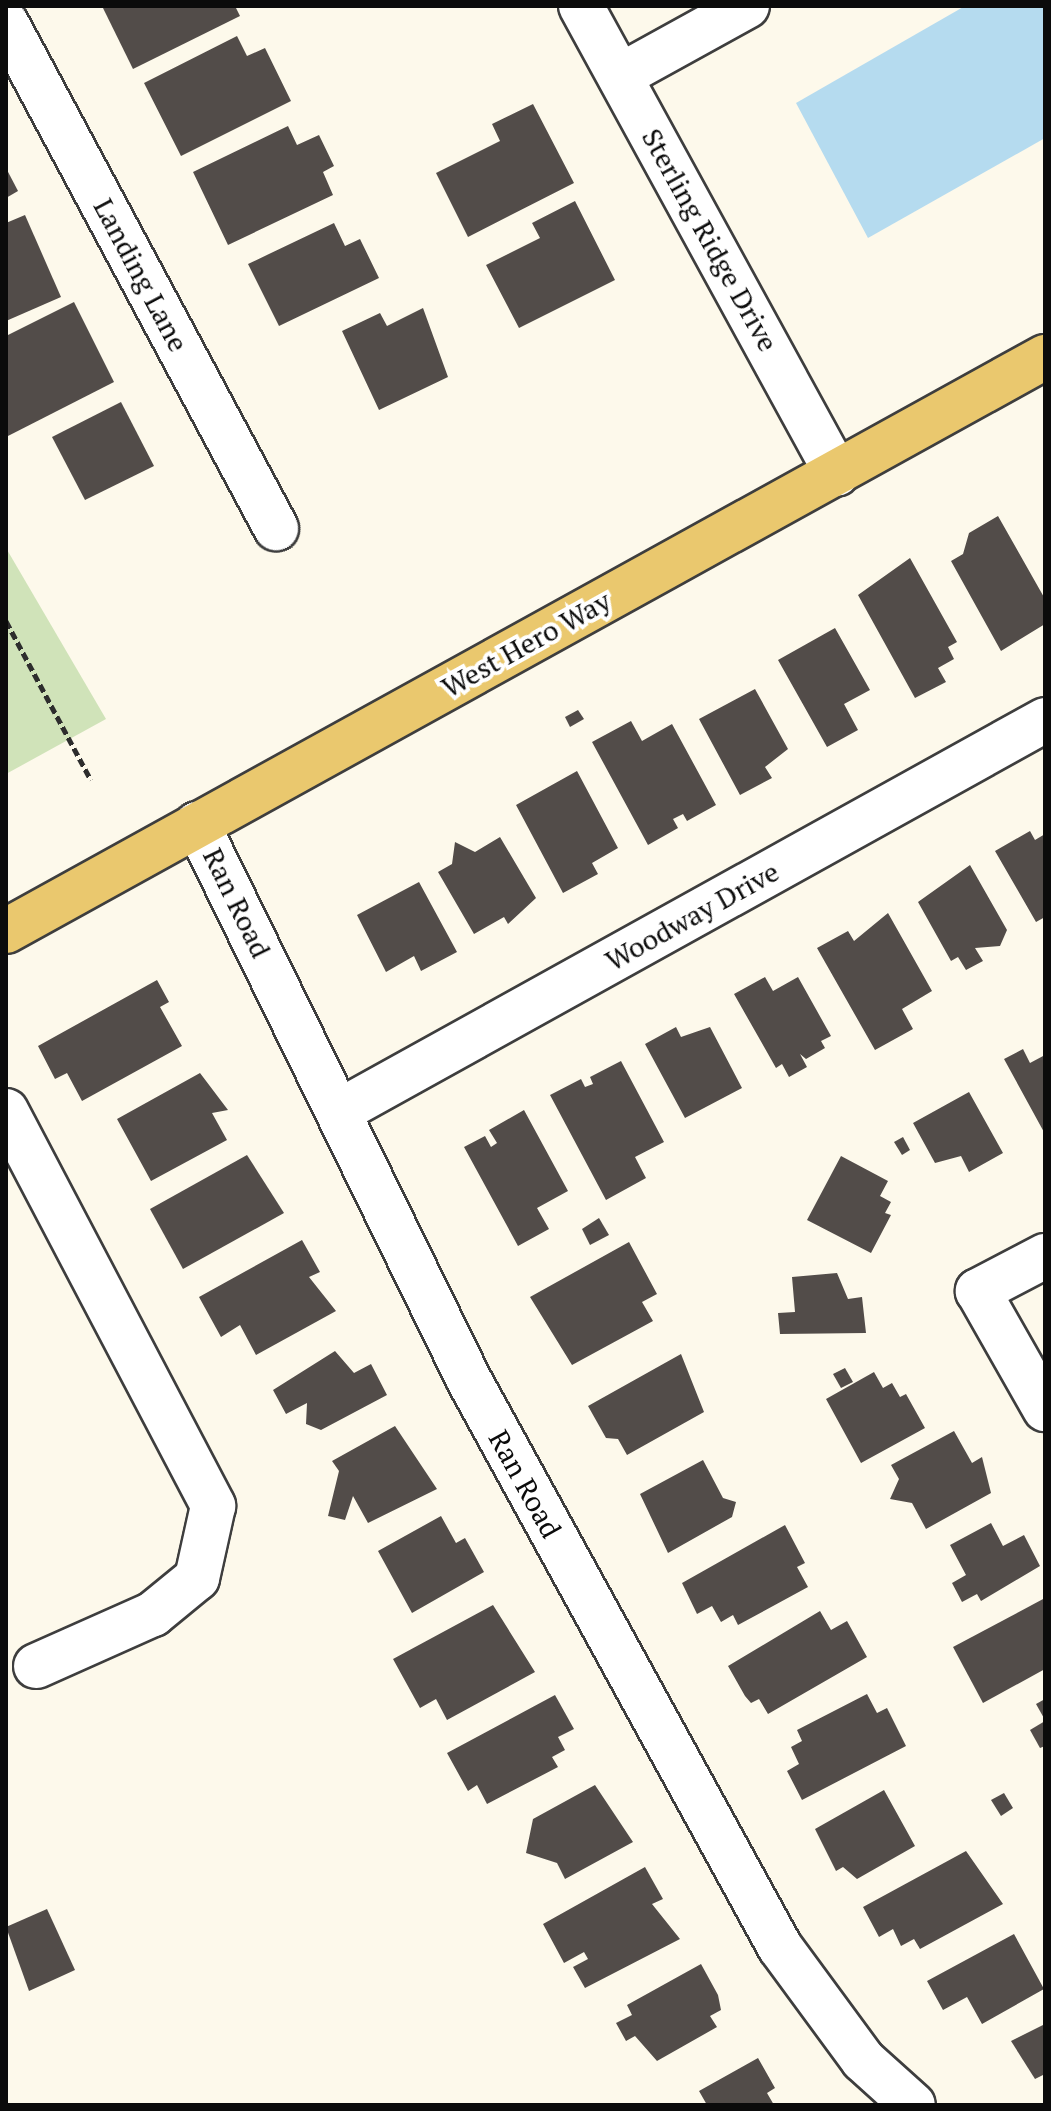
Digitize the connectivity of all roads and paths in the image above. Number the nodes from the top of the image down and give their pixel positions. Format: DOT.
graph roads {
  1 [pos="581,6"];
  2 [pos="747,6"];
  3 [pos="6,23"];
  4 [pos="620,76"];
  5 [pos="1045,357"];
  6 [pos="837,474"];
  7 [pos="276,528"];
  8 [pos="6,621"];
  9 [pos="1045,720"];
  10 [pos="91,780"];
  11 [pos="197,824"];
  12 [pos="6,931"];
  13 [pos="6,1111"];
  14 [pos="340,1111"];
  15 [pos="1045,1256"];
  16 [pos="1045,1409"];
  17 [pos="36,1666"];
  18 [pos="913,2105"];
  1 -- 4 [label="street, Sterling Ridge Drive"];
  2 -- 4 [label="street"];
  3 -- 7 [label="street, Landing Lane"];
  4 -- 6 [label="street, Sterling Ridge Drive"];
  5 -- 6 [label="main road, West Hero Way"];
  6 -- 11 [label="main road, West Hero Way"];
  8 -- 10 [label="path"];
  9 -- 14 [label="street, Woodway Drive"];
  11 -- 12 [label="main road, West Hero Way"];
  11 -- 14 [label="street, Ran Road"];
  13 -- 17 [label="street"];
  14 -- 18 [label="street, Ran Road"];
  15 -- 16 [label="street"];
}
